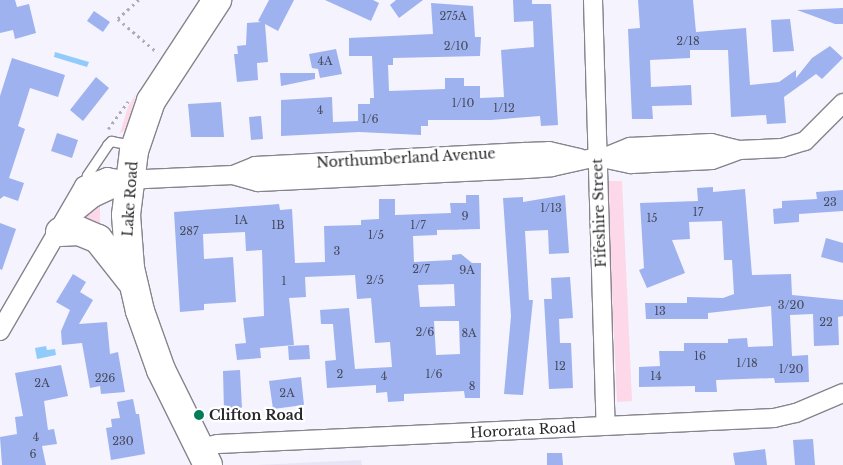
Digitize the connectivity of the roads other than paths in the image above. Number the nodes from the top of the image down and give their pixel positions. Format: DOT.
graph roads {
  1 [pos="217,0"];
  2 [pos="593,0"];
  3 [pos="843,103"];
  4 [pos="136,146"];
  5 [pos="594,157"];
  6 [pos="129,181"];
  7 [pos="84,186"];
  8 [pos="63,226"];
  9 [pos="133,284"];
  10 [pos="0,332"];
  11 [pos="843,393"];
  12 [pos="606,426"];
  13 [pos="204,457"];
  1 -- 4 [label="main road, Lake Road"];
  2 -- 5 [label="street, Fifeshire Street"];
  3 -- 5 [label="street"];
  4 -- 6 [label="main road, Lake Road"];
  4 -- 7 [label="lane"];
  5 -- 6 [label="street, Northumberland Avenue"];
  5 -- 12 [label="street, Fifeshire Street"];
  6 -- 7 [label="street"];
  6 -- 8 [label="street"];
  6 -- 9 [label="main road, Lake Road"];
  7 -- 8 [label="street"];
  8 -- 9 [label="main road"];
  8 -- 10 [label="street"];
  9 -- 13 [label="main road, Lake Road"];
  11 -- 12 [label="street, Hororata Road"];
  12 -- 13 [label="street, Hororata Road"];
}
